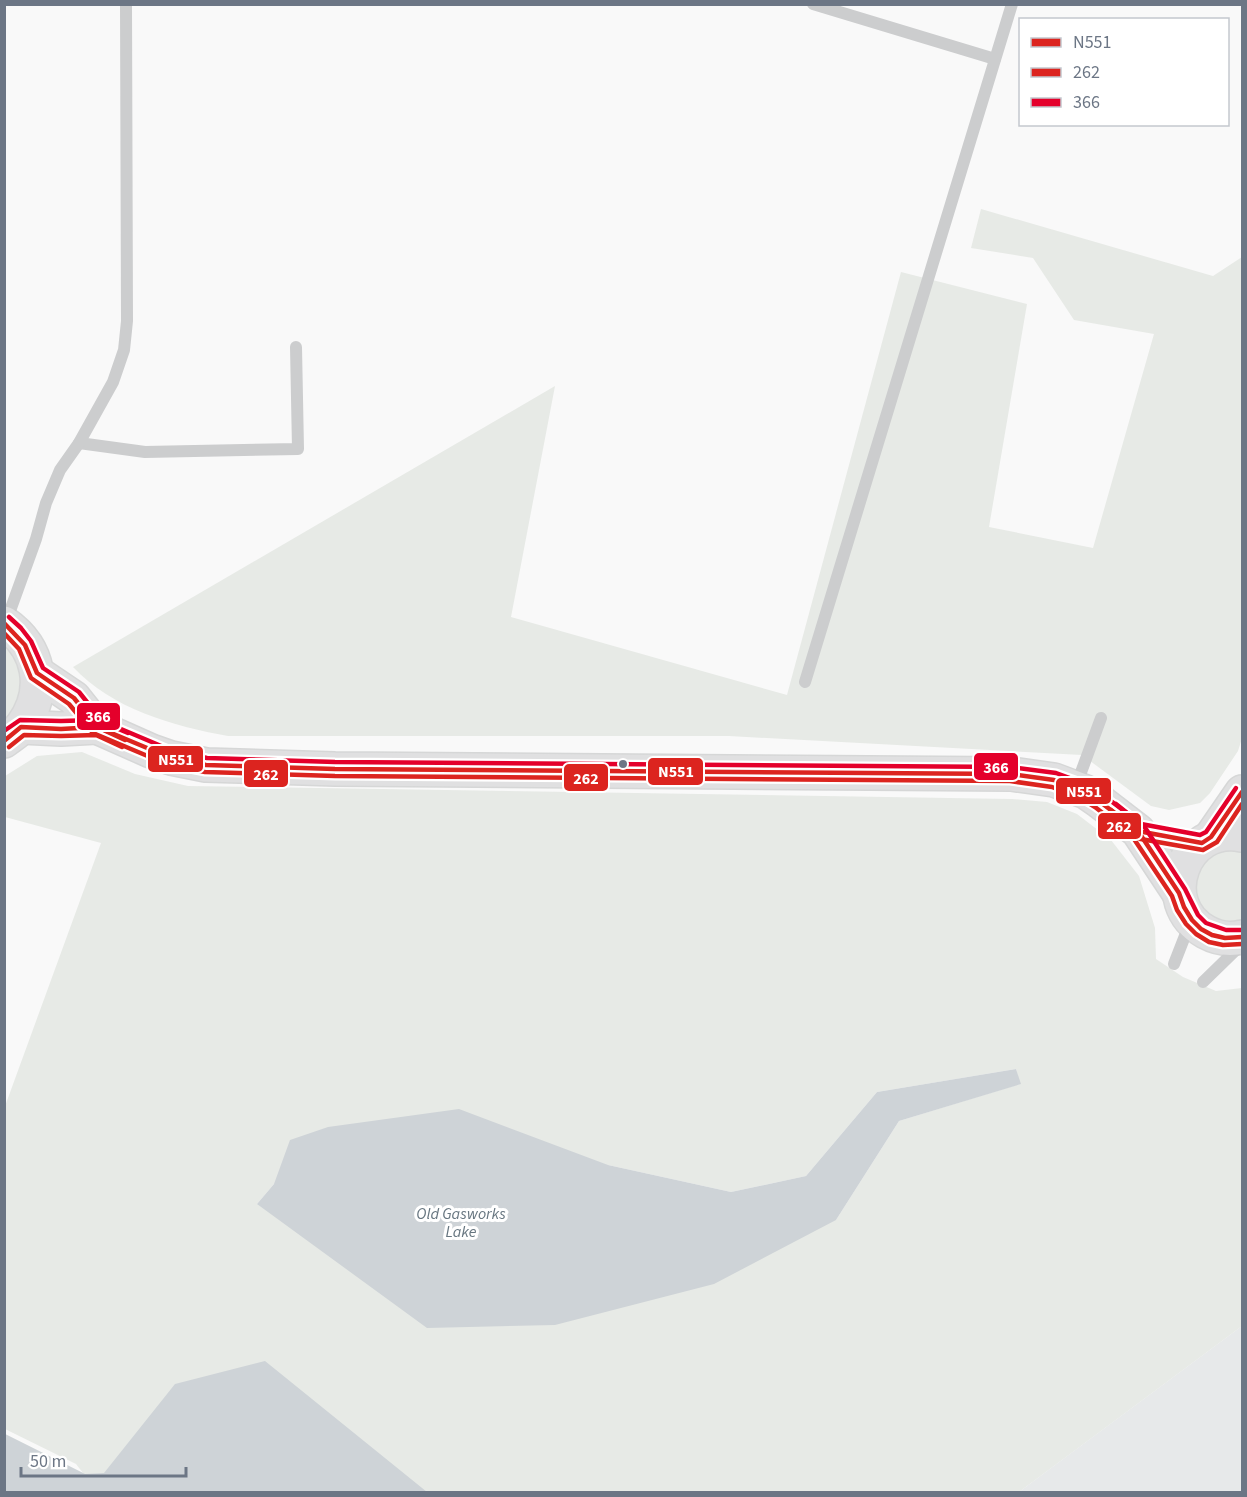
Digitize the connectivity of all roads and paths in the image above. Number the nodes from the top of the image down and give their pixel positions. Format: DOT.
graph roads {
  1 [pos="126,4"];
  2 [pos="813,4"];
  3 [pos="1012,4"];
  4 [pos="995,59"];
  5 [pos="296,347"];
  6 [pos="79,443"];
  7 [pos="5,623"];
  8 [pos="37,674"];
  9 [pos="805,682"];
  10 [pos="1101,718"];
  11 [pos="97,727"];
  12 [pos="13,734"];
  13 [pos="1075,787"];
  14 [pos="1242,792"];
  15 [pos="1138,831"];
  16 [pos="1218,838"];
  17 [pos="1185,907"];
  18 [pos="1242,937"];
  19 [pos="1242,943"];
  20 [pos="1174,964"];
  21 [pos="1203,982"];
  1 -- 6 [label="lane"];
  2 -- 4 [label="lane"];
  3 -- 4 [label="lane"];
  4 -- 9 [label="lane"];
  5 -- 6 [label="lane"];
  6 -- 7 [label="lane"];
  7 -- 8 [label="street"];
  8 -- 11 [label="street"];
  8 -- 12 [label="street"];
  10 -- 13 [label="lane"];
  11 -- 12 [label="street"];
  11 -- 13 [label="street"];
  13 -- 15 [label="street"];
  14 -- 16 [label="street"];
  15 -- 16 [label="street"];
  15 -- 17 [label="street"];
  16 -- 17 [label="street"];
  17 -- 18 [label="street"];
  17 -- 20 [label="lane"];
  19 -- 21 [label="lane"];
}
